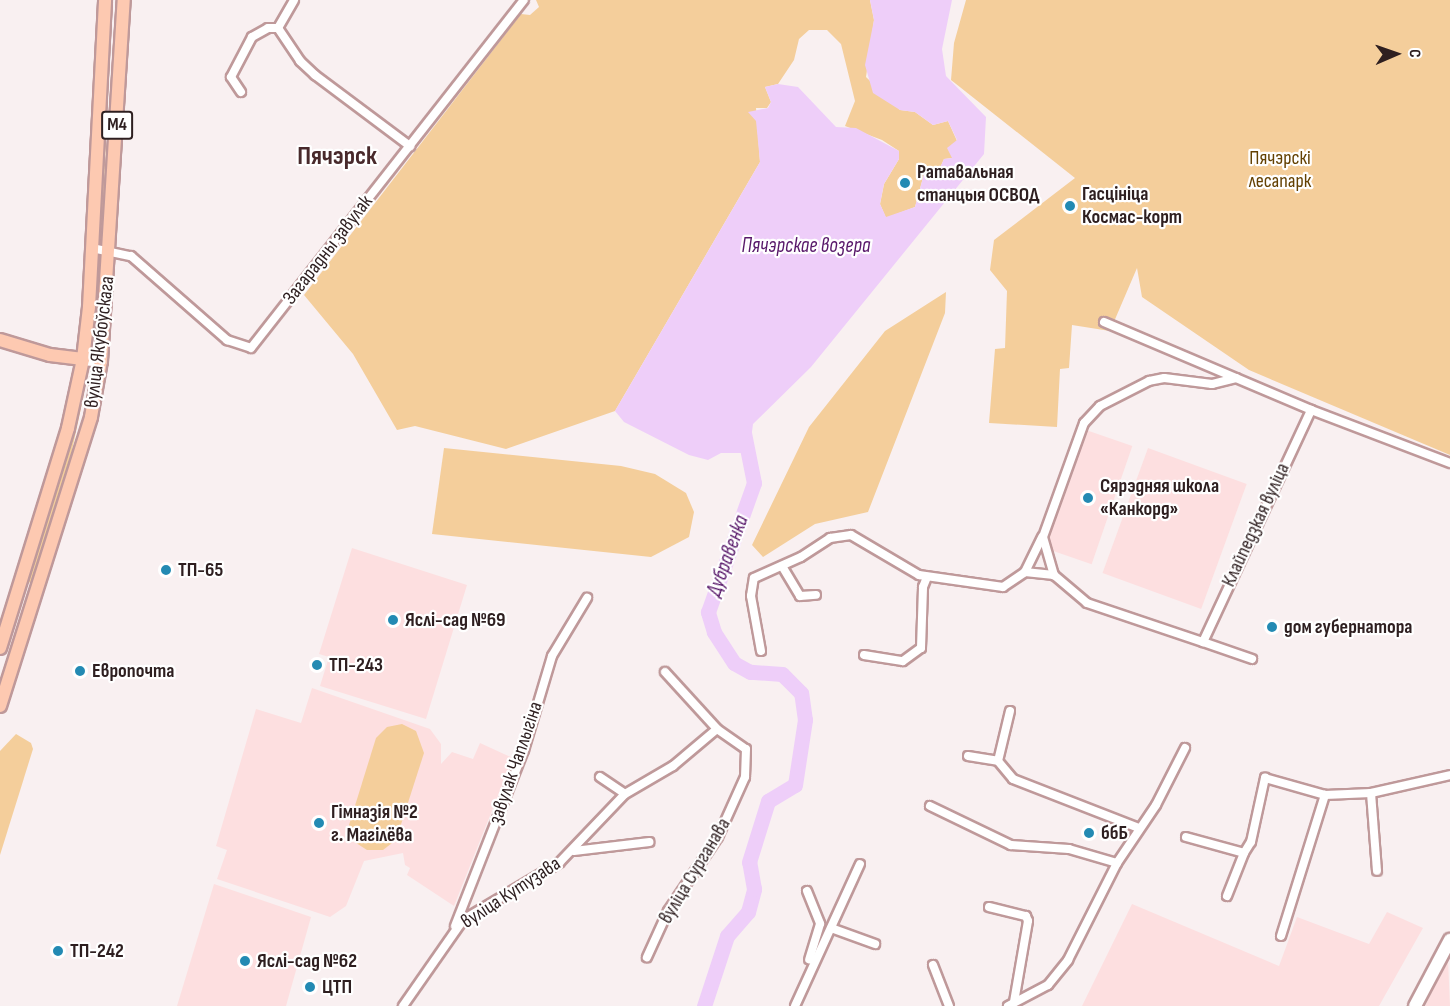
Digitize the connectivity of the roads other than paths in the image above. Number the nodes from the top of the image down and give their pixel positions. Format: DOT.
graph roads {
  1 [pos="105,0"];
  2 [pos="124,0"];
  3 [pos="294,0"];
  4 [pos="524,0"];
  5 [pos="278,28"];
  6 [pos="241,92"];
  7 [pos="410,146"];
  8 [pos="92,248"];
  9 [pos="111,249"];
  10 [pos="1104,322"];
  11 [pos="0,339"];
  12 [pos="83,359"];
  13 [pos="101,361"];
  14 [pos="1236,378"];
  15 [pos="1311,410"];
  16 [pos="1450,463"];
  17 [pos="1042,537"];
  18 [pos="782,566"];
  19 [pos="1026,572"];
  20 [pos="1054,575"];
  21 [pos="927,577"];
  22 [pos="816,595"];
  23 [pos="587,598"];
  24 [pos="1203,642"];
  25 [pos="0,648"];
  26 [pos="761,651"];
  27 [pos="864,655"];
  28 [pos="1252,659"];
  29 [pos="665,672"];
  30 [pos="0,706"];
  31 [pos="1010,711"];
  32 [pos="717,729"];
  33 [pos="1185,748"];
  34 [pos="968,756"];
  35 [pos="999,761"];
  36 [pos="1450,775"];
  37 [pos="600,777"];
  38 [pos="1371,793"];
  39 [pos="625,794"];
  40 [pos="1325,795"];
  41 [pos="930,806"];
  42 [pos="1139,828"];
  43 [pos="1186,837"];
  44 [pos="649,842"];
  45 [pos="574,851"];
  46 [pos="1244,853"];
  47 [pos="1117,863"];
  48 [pos="860,864"];
  49 [pos="1377,871"];
  50 [pos="807,891"];
  51 [pos="1227,896"];
  52 [pos="989,907"];
  53 [pos="831,928"];
  54 [pos="453,932"];
  55 [pos="1281,936"];
  56 [pos="1450,940"];
  57 [pos="875,944"];
  58 [pos="647,957"];
  59 [pos="933,965"];
  60 [pos="808,974"];
  61 [pos="1011,1004"];
  62 [pos="403,1006"];
  63 [pos="795,1006"];
  64 [pos="949,1006"];
  65 [pos="1415,1006"];
  1 -- 8 [label="main road, вуліца Якубоўскага / М4"];
  2 -- 9 [label="main road, вуліца Якубоўскага / М4"];
  3 -- 5 [label="street"];
  4 -- 7 [label="street, Загарадны завулак"];
  5 -- 6 [label="street"];
  5 -- 7 [label="street"];
  7 -- 9 [label="street, Загарадны завулак"];
  8 -- 9 [label="street, Загарадны завулак"];
  8 -- 12 [label="main road, вуліца Якубоўскага / М4"];
  9 -- 13 [label="main road, вуліца Якубоўскага / М4"];
  10 -- 14 [label="street"];
  11 -- 12 [label="main road"];
  12 -- 13 [label="street"];
  12 -- 25 [label="main road, вуліца Якубоўскага / М4"];
  13 -- 30 [label="main road, вуліца Якубоўскага / М4"];
  14 -- 15 [label="street"];
  14 -- 17 [label="street"];
  15 -- 16 [label="street"];
  15 -- 24 [label="street, Клайпедзкая вуліца"];
  17 -- 19 [label="street"];
  17 -- 20 [label="street"];
  18 -- 21 [label="street"];
  18 -- 22 [label="street"];
  18 -- 26 [label="street"];
  19 -- 20 [label="street"];
  19 -- 21 [label="street"];
  20 -- 24 [label="street"];
  21 -- 27 [label="street"];
  23 -- 54 [label="street, завулак Чаплыгіна"];
  24 -- 28 [label="street"];
  29 -- 32 [label="street"];
  31 -- 35 [label="street"];
  32 -- 39 [label="street, вуліца Кутузава"];
  32 -- 58 [label="street, вуліца Сурганава"];
  33 -- 42 [label="street"];
  34 -- 35 [label="street"];
  35 -- 42 [label="street"];
  36 -- 38 [label="street"];
  37 -- 39 [label="street"];
  38 -- 40 [label="street"];
  38 -- 49 [label="street"];
  39 -- 45 [label="street, вуліца Кутузава"];
  40 -- 46 [label="street"];
  40 -- 55 [label="street"];
  41 -- 47 [label="street"];
  42 -- 47 [label="street"];
  43 -- 46 [label="street"];
  44 -- 45 [label="street"];
  45 -- 54 [label="street, вуліца Кутузава"];
  46 -- 51 [label="street"];
  47 -- 61 [label="street"];
  48 -- 53 [label="street"];
  50 -- 60 [label="street"];
  52 -- 61 [label="street"];
  53 -- 57 [label="street"];
  53 -- 60 [label="street"];
  54 -- 62 [label="street, вуліца Кутузава"];
  56 -- 65 [label="street"];
  59 -- 64 [label="street"];
  60 -- 63 [label="street"];
}
